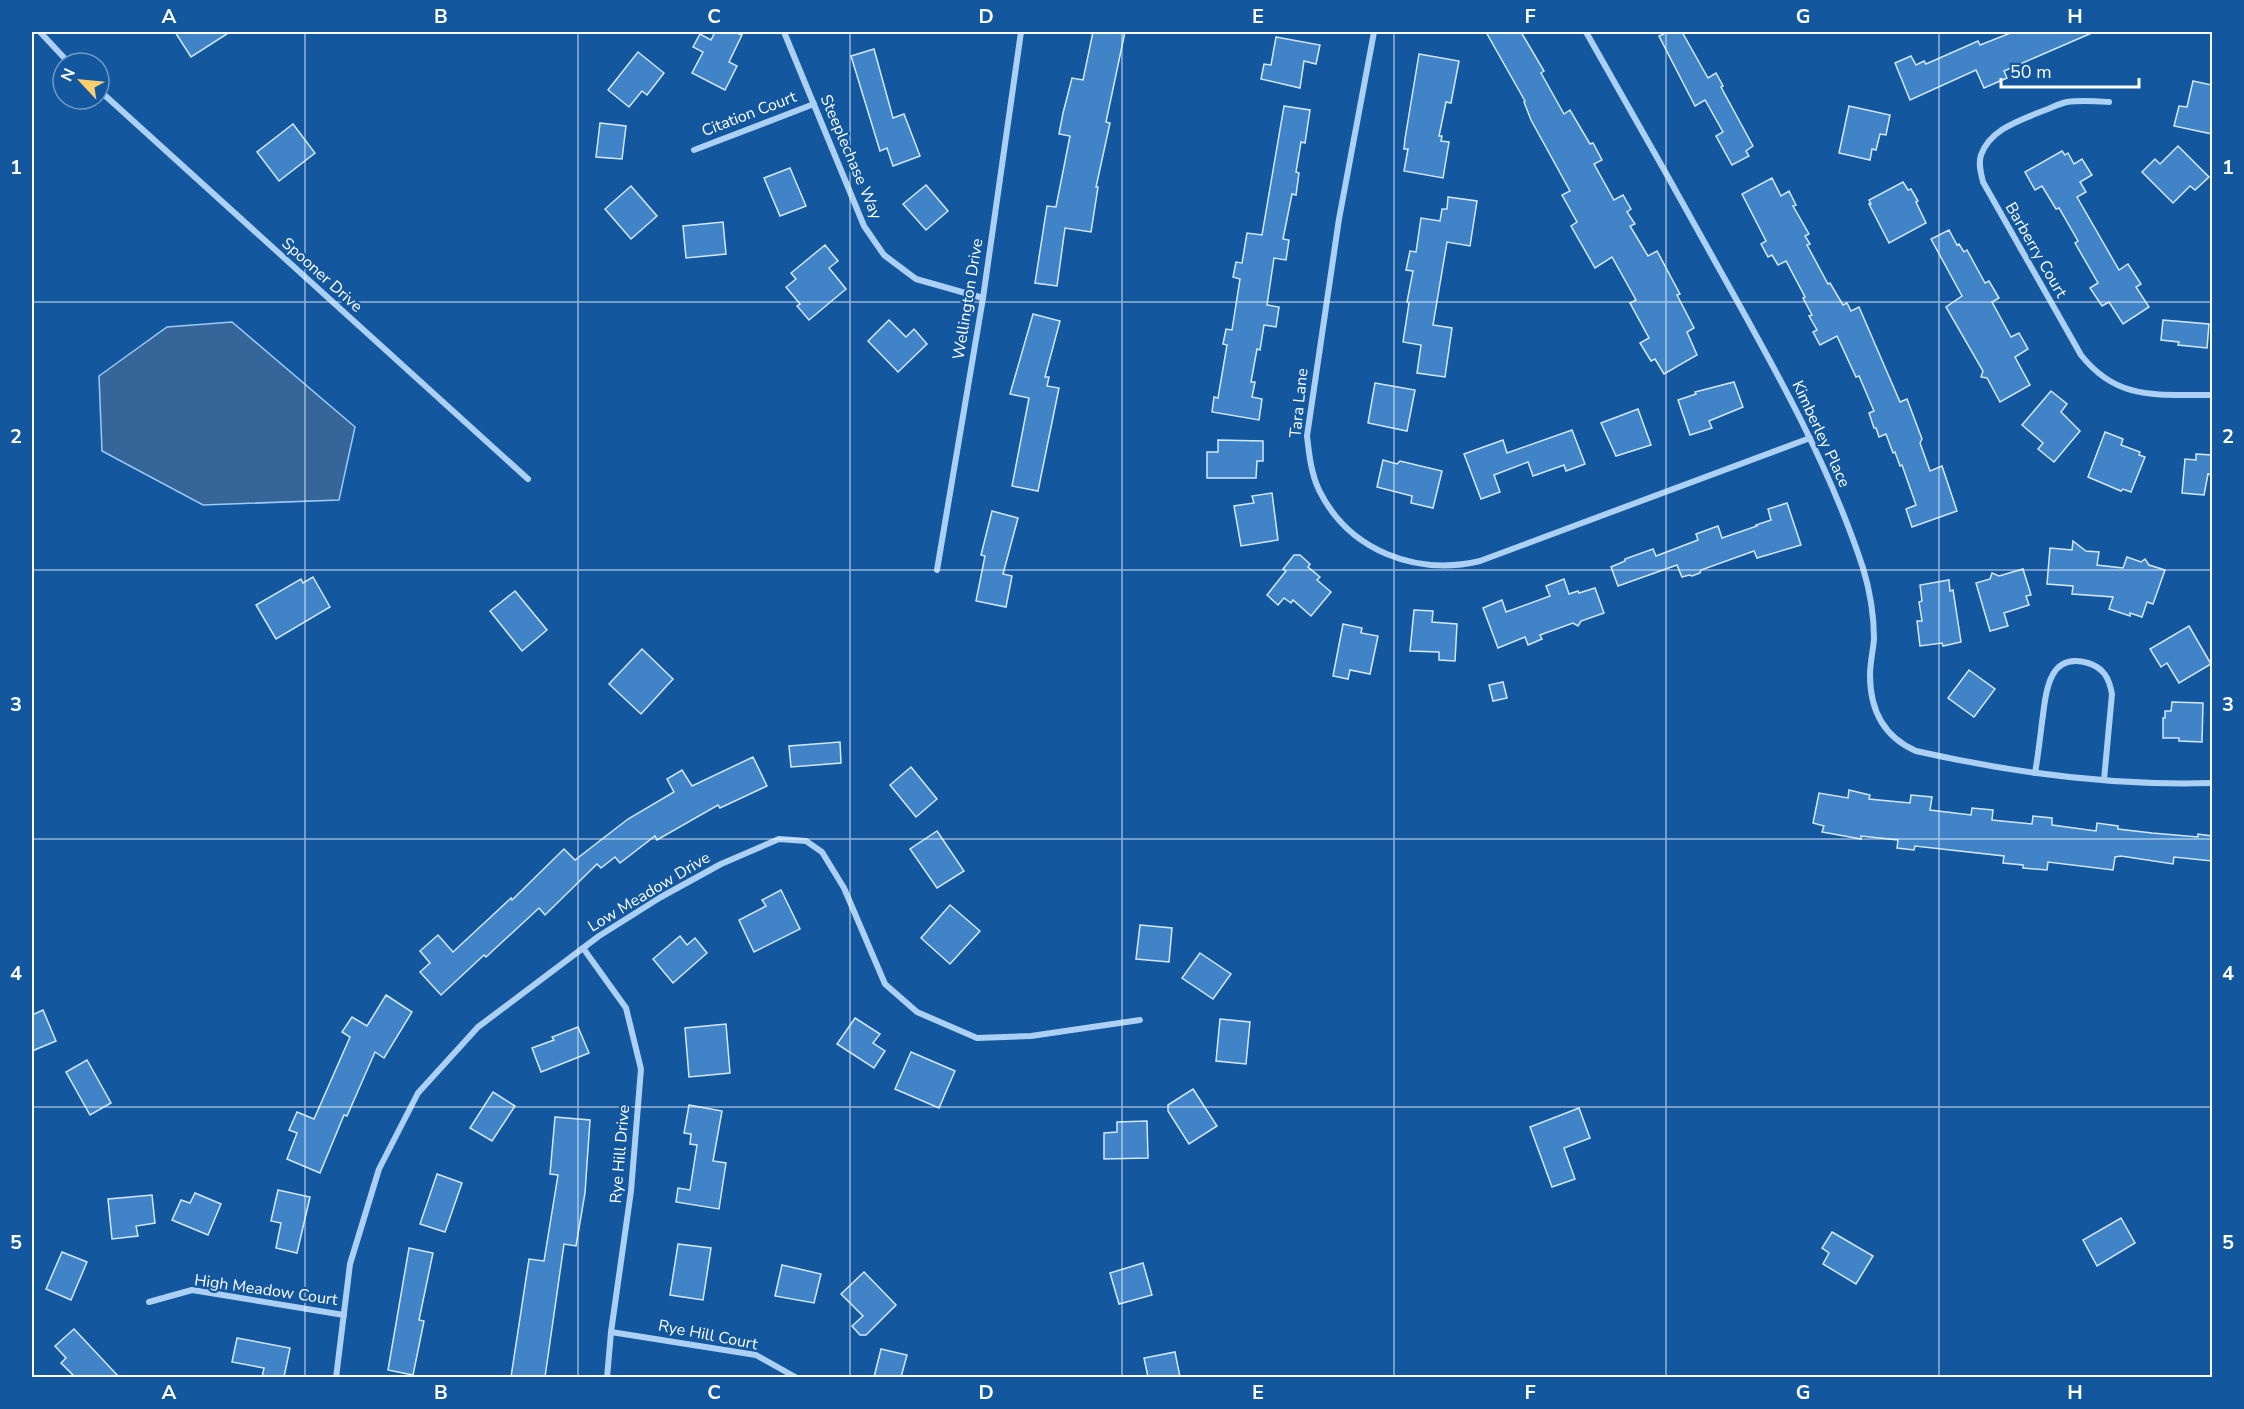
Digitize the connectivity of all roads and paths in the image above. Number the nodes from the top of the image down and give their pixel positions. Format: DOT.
graph roads {
  1 [pos="40,32"];
  2 [pos="784,32"];
  3 [pos="1021,32"];
  4 [pos="1374,32"];
  5 [pos="1586,32"];
  6 [pos="58,51"];
  7 [pos="111,101"];
  8 [pos="2109,102"];
  9 [pos="814,104"];
  10 [pos="694,150"];
  11 [pos="983,298"];
  12 [pos="2212,395"];
  13 [pos="1810,438"];
  14 [pos="528,479"];
  15 [pos="936,570"];
  16 [pos="2035,773"];
  17 [pos="2104,780"];
  18 [pos="2212,783"];
  19 [pos="583,948"];
  20 [pos="1140,1020"];
  21 [pos="149,1302"];
  22 [pos="344,1315"];
  23 [pos="611,1332"];
  24 [pos="336,1377"];
  25 [pos="607,1377"];
  26 [pos="797,1377"];
  1 -- 6 [label="street"];
  2 -- 9 [label="street, Steeplechase Way"];
  3 -- 11 [label="street, Wellington Drive"];
  4 -- 13 [label="street, Tara Lane"];
  5 -- 13 [label="street, Kimberley Place"];
  7 -- 14 [label="street, Spooner Drive"];
  8 -- 12 [label="street, Barberry Court"];
  9 -- 10 [label="street, Citation Court"];
  9 -- 11 [label="street, Steeplechase Way"];
  11 -- 15 [label="street, Wellington Drive"];
  13 -- 16 [label="street, Kimberley Place"];
  16 -- 17 [label="street, Kimberley Place"];
  16 -- 17 [label="street"];
  17 -- 18 [label="street, Kimberley Place"];
  19 -- 20 [label="street, Low Meadow Drive"];
  19 -- 22 [label="street, Low Meadow Drive"];
  19 -- 23 [label="street, Rye Hill Drive"];
  21 -- 22 [label="street, High Meadow Court"];
  22 -- 24 [label="street, Low Meadow Drive"];
  23 -- 25 [label="street, Rye Hill Drive"];
  23 -- 26 [label="street, Rye Hill Court"];
}
